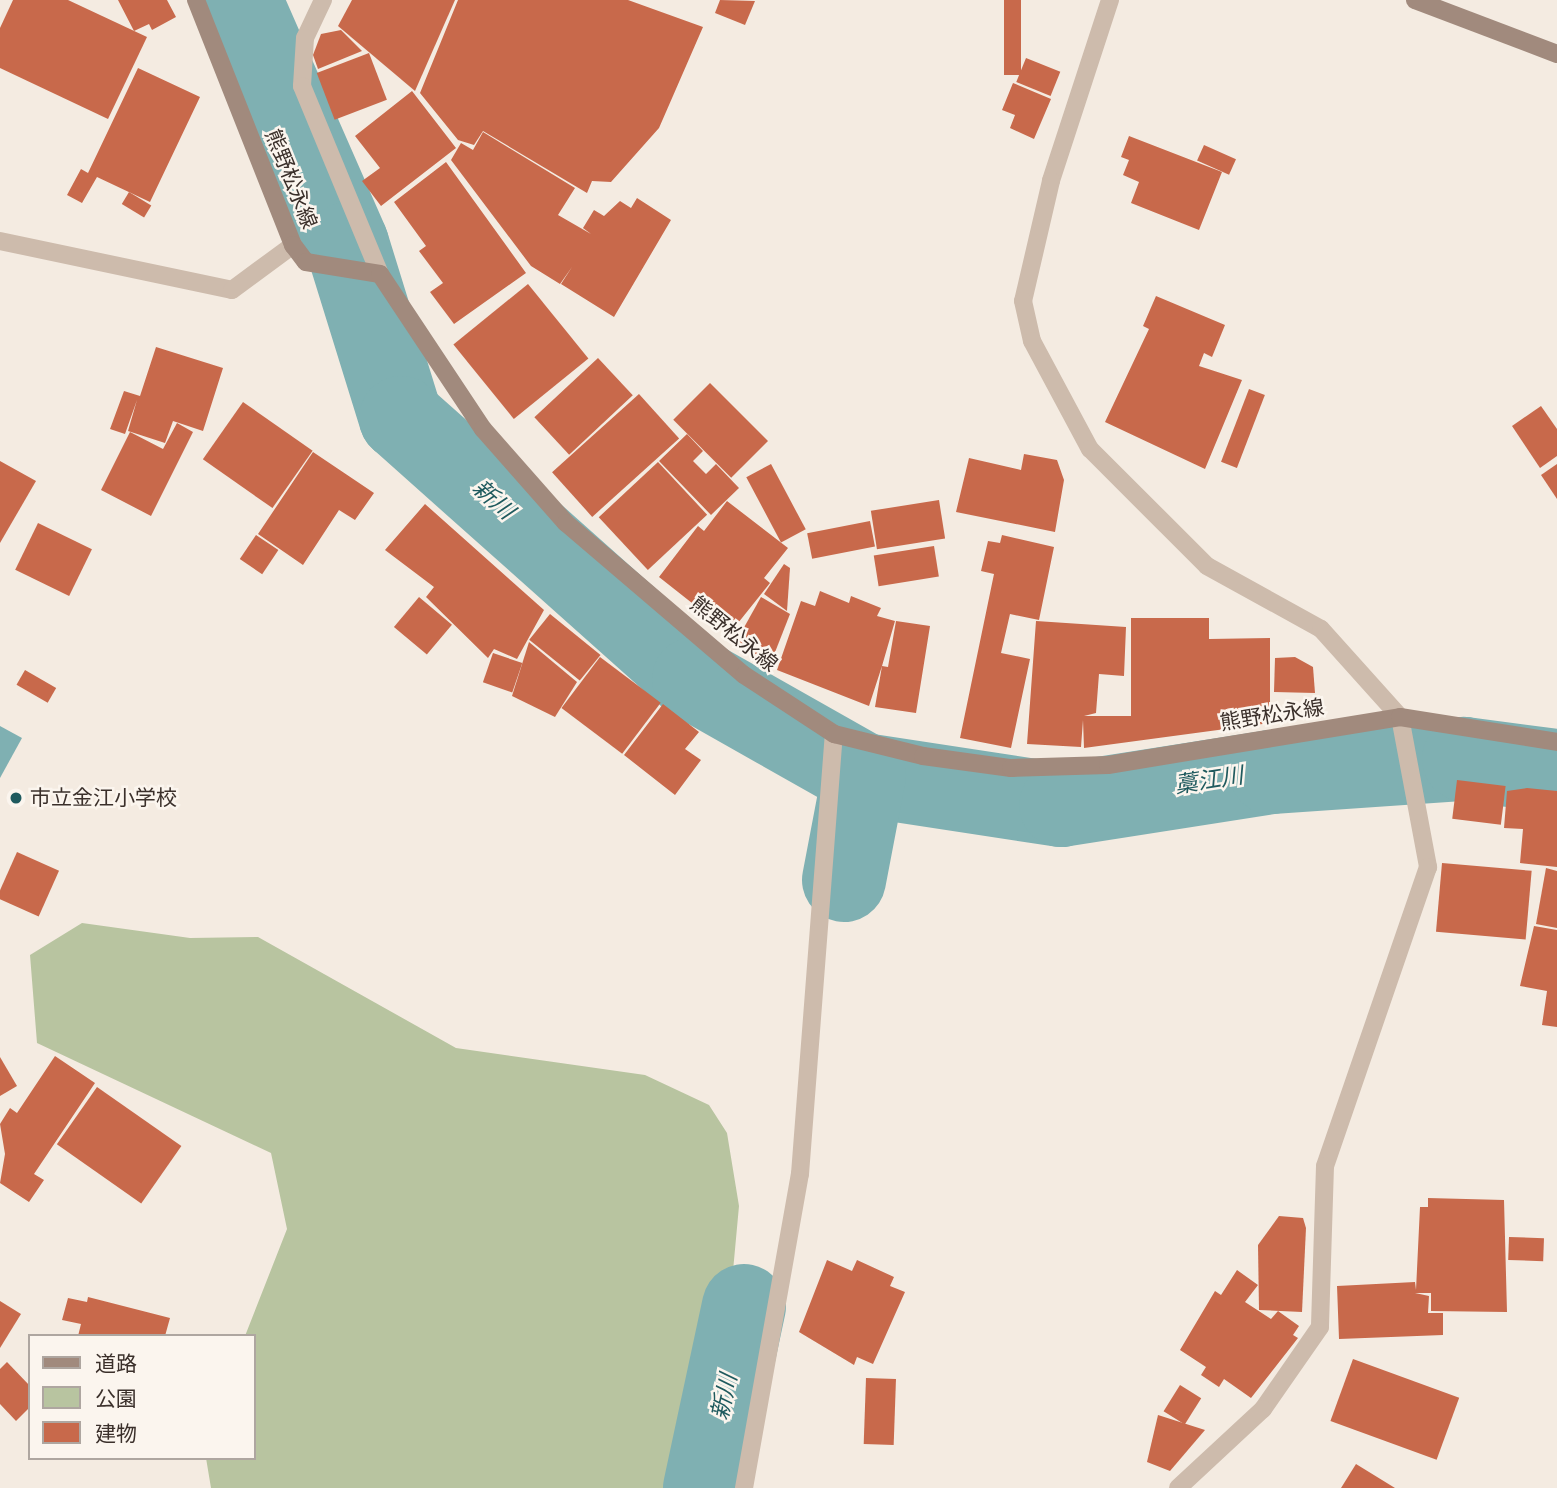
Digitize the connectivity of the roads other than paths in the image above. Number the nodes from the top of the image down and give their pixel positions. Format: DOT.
graph roads {
  1 [pos="195,0"];
  2 [pos="323,0"];
  3 [pos="1110,0"];
  4 [pos="1415,0"];
  5 [pos="1557,54"];
  6 [pos="0,241"];
  7 [pos="293,245"];
  8 [pos="374,273"];
  9 [pos="1400,718"];
  10 [pos="834,734"];
  11 [pos="1557,742"];
  12 [pos="744,1488"];
  13 [pos="1178,1488"];
  1 -- 7 [label="main road, 熊野松永線"];
  2 -- 8 [label="street"];
  3 -- 9 [label="street"];
  4 -- 5 [label="main road"];
  6 -- 7 [label="street"];
  7 -- 8 [label="main road, 熊野松永線"];
  8 -- 10 [label="main road, 熊野松永線"];
  9 -- 10 [label="main road, 熊野松永線"];
  9 -- 11 [label="main road, 熊野松永線"];
  9 -- 13 [label="street"];
  10 -- 12 [label="street"];
}
